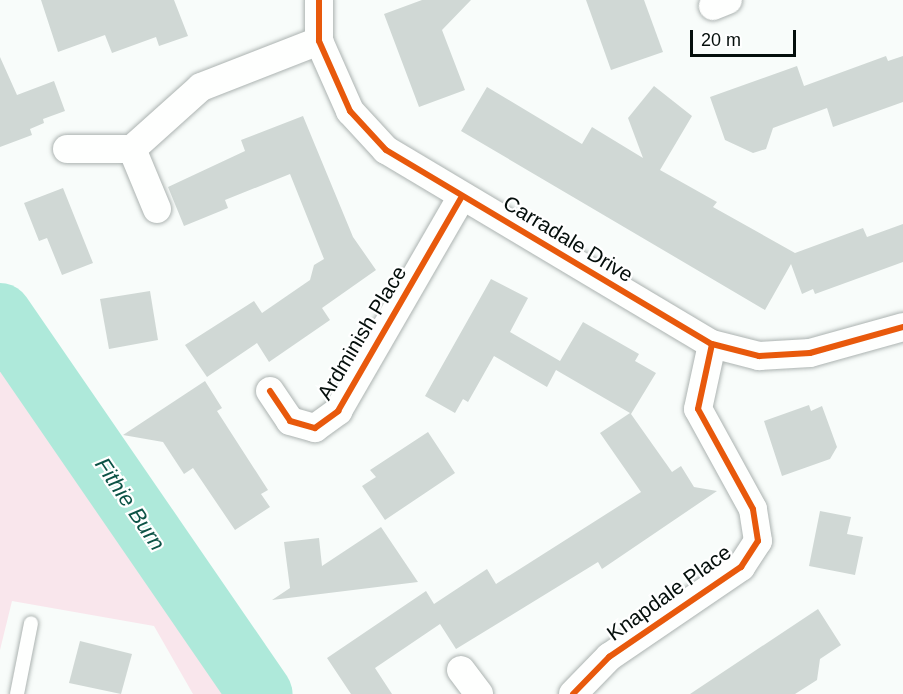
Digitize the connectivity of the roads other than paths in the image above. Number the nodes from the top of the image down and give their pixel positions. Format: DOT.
graph roads {
  1 [pos="319,0"];
  2 [pos="319,40"];
  3 [pos="67,149"];
  4 [pos="132,149"];
  5 [pos="462,195"];
  6 [pos="156,209"];
  7 [pos="903,327"];
  8 [pos="712,344"];
  9 [pos="270,391"];
  10 [pos="31,623"];
  11 [pos="461,670"];
  12 [pos="17,694"];
  13 [pos="479,694"];
  14 [pos="573,694"];
  1 -- 2 [label="street, Carradale Drive"];
  2 -- 4 [label="street"];
  2 -- 5 [label="street, Carradale Drive"];
  3 -- 4 [label="street"];
  4 -- 6 [label="street"];
  5 -- 8 [label="street, Carradale Drive"];
  5 -- 9 [label="street, Ardminish Place"];
  7 -- 8 [label="street, Carradale Drive"];
  8 -- 14 [label="street, Knapdale Place"];
  10 -- 12 [label="lane"];
  11 -- 13 [label="street"];
}
